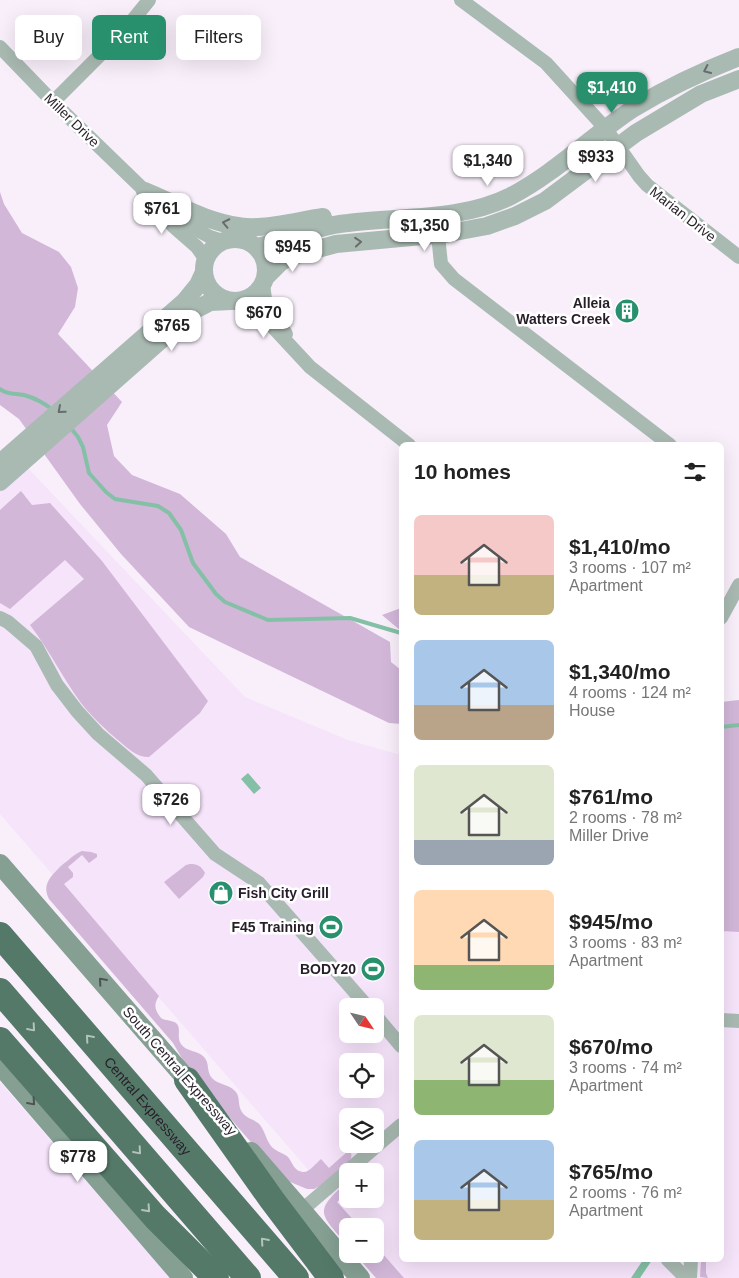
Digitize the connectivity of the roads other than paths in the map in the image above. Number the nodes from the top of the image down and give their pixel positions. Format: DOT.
graph roads {
  1 [pos="149,0"];
  2 [pos="461,0"];
  3 [pos="0,47"];
  4 [pos="739,57"];
  5 [pos="739,79"];
  6 [pos="52,102"];
  7 [pos="606,129"];
  8 [pos="618,146"];
  9 [pos="145,191"];
  10 [pos="360,222"];
  11 [pos="438,235"];
  12 [pos="222,241"];
  13 [pos="257,247"];
  14 [pos="739,257"];
  15 [pos="205,266"];
  16 [pos="264,280"];
  17 [pos="235,301"];
  18 [pos="302,360"];
  19 [pos="102,383"];
  20 [pos="405,442"];
  21 [pos="666,442"];
  22 [pos="3,473"];
  23 [pos="739,585"];
  24 [pos="724,612"];
  25 [pos="0,618"];
  26 [pos="0,864"];
  27 [pos="0,935"];
  28 [pos="0,991"];
  29 [pos="360,998"];
  30 [pos="724,1020"];
  31 [pos="739,1021"];
  32 [pos="384,1026"];
  33 [pos="0,1040"];
  34 [pos="399,1044"];
  35 [pos="0,1065"];
  36 [pos="187,1080"];
  37 [pos="399,1127"];
  38 [pos="302,1210"];
  39 [pos="670,1262"];
  40 [pos="691,1262"];
  41 [pos="183,1278"];
  42 [pos="216,1278"];
  43 [pos="248,1278"];
  44 [pos="296,1278"];
  45 [pos="331,1278"];
  46 [pos="360,1278"];
  47 [pos="686,1278"];
  48 [pos="690,1278"];
  1 -- 6 [label="street"];
  2 -- 7 [label="street, Marian Drive"];
  3 -- 6 [label="street, Miller Drive"];
  4 -- 7 [label="street, one-way"];
  5 -- 8 [label="street"];
  6 -- 9 [label="street, Miller Drive"];
  7 -- 8 [label="street, Marian Drive"];
  7 -- 10 [label="street"];
  8 -- 11 [label="street"];
  8 -- 14 [label="street, Marian Drive"];
  10 -- 9 [label="street, one-way"];
  9 -- 12 [label="street, Miller Drive"];
  9 -- 15 [label="street, Miller Drive"];
  10 -- 13 [label="street"];
  16 -- 11 [label="street, one-way"];
  11 -- 21 [label="street"];
  12 -- 13 [label="street"];
  12 -- 15 [label="street"];
  13 -- 16 [label="street"];
  15 -- 17 [label="street"];
  15 -- 19 [label="street"];
  16 -- 17 [label="street"];
  16 -- 18 [label="street"];
  17 -- 18 [label="street"];
  17 -- 19 [label="street"];
  18 -- 20 [label="street"];
  19 -- 22 [label="street"];
  23 -- 24 [label="street"];
  25 -- 29 [label="street"];
  36 -- 26 [label="main road, South Central Expressway, one-way"];
  44 -- 27 [label="highway, Central Expressway, one-way"];
  28 -- 43 [label="highway, one-way"];
  30 -- 31 [label="street"];
  32 -- 34 [label="street"];
  33 -- 42 [label="highway, one-way"];
  35 -- 41 [label="main road, one-way"];
  36 -- 38 [label="main road, South Central Expressway"];
  36 -- 45 [label="highway"];
  37 -- 38 [label="street"];
  38 -- 46 [label="main road, South Central Expressway"];
  39 -- 47 [label="street"];
  40 -- 48 [label="street"];
}
